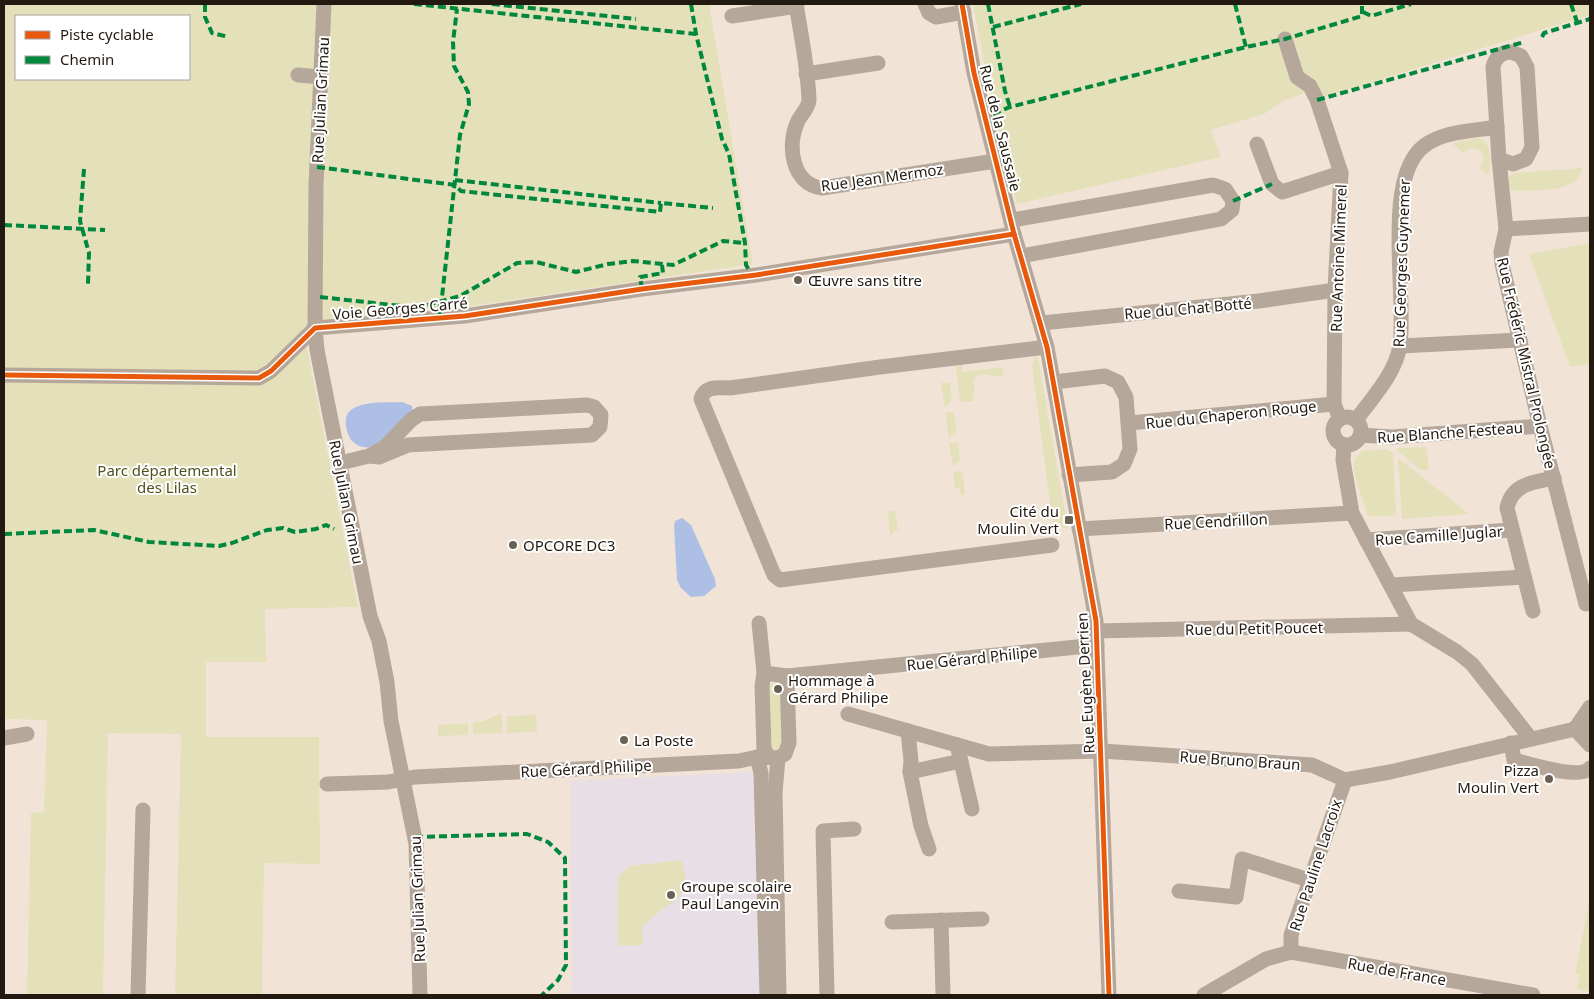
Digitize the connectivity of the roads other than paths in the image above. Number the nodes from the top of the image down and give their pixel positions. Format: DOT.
graph roads {
  1 [pos="324,4"];
  2 [pos="925,4"];
  3 [pos="796,5"];
  4 [pos="963,8"];
  5 [pos="732,16"];
  6 [pos="1285,39"];
  7 [pos="878,63"];
  8 [pos="806,74"];
  9 [pos="298,75"];
  10 [pos="321,77"];
  11 [pos="1497,127"];
  12 [pos="1257,144"];
  13 [pos="1499,159"];
  14 [pos="995,161"];
  15 [pos="1341,173"];
  16 [pos="1590,224"];
  17 [pos="1013,227"];
  18 [pos="1506,229"];
  19 [pos="1021,256"];
  20 [pos="1335,290"];
  21 [pos="1042,323"];
  22 [pos="315,328"];
  23 [pos="1520,340"];
  24 [pos="1400,346"];
  25 [pos="1047,347"];
  26 [pos="4,374"];
  27 [pos="1054,382"];
  28 [pos="1334,404"];
  29 [pos="1340,419"];
  30 [pos="1356,420"];
  31 [pos="1129,423"];
  32 [pos="1540,426"];
  33 [pos="1360,435"];
  34 [pos="1344,444"];
  35 [pos="369,456"];
  36 [pos="340,463"];
  37 [pos="1070,475"];
  38 [pos="1554,478"];
  39 [pos="1352,513"];
  40 [pos="1080,529"];
  41 [pos="1511,530"];
  42 [pos="1366,540"];
  43 [pos="1052,545"];
  44 [pos="1524,577"];
  45 [pos="1392,585"];
  46 [pos="1586,604"];
  47 [pos="1533,611"];
  48 [pos="759,623"];
  49 [pos="1411,624"];
  50 [pos="1097,638"];
  51 [pos="764,673"];
  52 [pos="787,676"];
  53 [pos="1590,707"];
  54 [pos="848,714"];
  55 [pos="1583,729"];
  56 [pos="908,731"];
  57 [pos="27,734"];
  58 [pos="4,738"];
  59 [pos="1531,739"];
  60 [pos="1511,743"];
  61 [pos="957,745"];
  62 [pos="1590,745"];
  63 [pos="1102,751"];
  64 [pos="768,757"];
  65 [pos="961,761"];
  66 [pos="1590,768"];
  67 [pos="910,772"];
  68 [pos="404,779"];
  69 [pos="1345,780"];
  70 [pos="327,784"];
  71 [pos="972,809"];
  72 [pos="143,810"];
  73 [pos="854,829"];
  74 [pos="929,849"];
  75 [pos="1309,880"];
  76 [pos="1179,891"];
  77 [pos="982,919"];
  78 [pos="941,920"];
  79 [pos="892,922"];
  80 [pos="1290,952"];
  81 [pos="138,995"];
  82 [pos="420,995"];
  83 [pos="431,995"];
  84 [pos="766,995"];
  85 [pos="779,995"];
  86 [pos="827,995"];
  87 [pos="943,995"];
  88 [pos="1109,995"];
  89 [pos="1204,995"];
  90 [pos="1533,995"];
  1 -- 10 [label="street, Rue Julian Grimau"];
  2 -- 4 [label="street"];
  3 -- 5 [label="street"];
  3 -- 8 [label="street, Rue Jean Mermoz"];
  4 -- 14 [label="street, Rue de la Saussaie"];
  6 -- 15 [label="street, Rue Antoine Mimerel"];
  7 -- 8 [label="street"];
  8 -- 14 [label="street, Rue Jean Mermoz"];
  9 -- 10 [label="street"];
  10 -- 22 [label="street, Rue Julian Grimau"];
  11 -- 13 [label="street, Rue Frédéric Mistral Prolongée"];
  11 -- 13 [label="street, Rue Frédéric Mistral Prolongée"];
  11 -- 24 [label="street, Rue Georges Guynemer"];
  12 -- 15 [label="street"];
  13 -- 18 [label="street, Rue Frédéric Mistral Prolongée"];
  14 -- 17 [label="street, Rue de la Saussaie"];
  15 -- 20 [label="street, Rue Antoine Mimerel"];
  16 -- 18 [label="street"];
  17 -- 19 [label="street, Rue de la Saussaie"];
  17 -- 19 [label="street, Voie Georges Carré"];
  17 -- 22 [label="street, Voie Georges Carré"];
  18 -- 23 [label="street, Rue Frédéric Mistral Prolongée"];
  19 -- 21 [label="street, Rue Eugène Derrien"];
  20 -- 21 [label="street, Rue du Chat Botté"];
  20 -- 28 [label="street, Rue Antoine Mimerel"];
  21 -- 25 [label="street, Rue Eugène Derrien"];
  22 -- 26 [label="street, Voie Georges Carré"];
  22 -- 36 [label="street, Rue Julian Grimau"];
  23 -- 24 [label="street"];
  23 -- 32 [label="street, Rue Frédéric Mistral Prolongée"];
  24 -- 30 [label="street, Rue Georges Guynemer"];
  25 -- 27 [label="street, Rue Eugène Derrien"];
  25 -- 43 [label="street"];
  27 -- 31 [label="street"];
  27 -- 37 [label="street, Rue Eugène Derrien"];
  28 -- 29 [label="street, Rue Antoine Mimerel"];
  28 -- 31 [label="street, Rue du Chaperon Rouge"];
  29 -- 30 [label="street"];
  29 -- 34 [label="street"];
  30 -- 33 [label="street"];
  31 -- 37 [label="street"];
  32 -- 33 [label="street, Rue Blanche Festeau"];
  32 -- 38 [label="street, Rue Frédéric Mistral Prolongée"];
  33 -- 34 [label="street"];
  34 -- 39 [label="street"];
  35 -- 35 [label="street"];
  35 -- 36 [label="street"];
  36 -- 68 [label="street, Rue Julian Grimau"];
  37 -- 40 [label="street, Rue Eugène Derrien"];
  38 -- 41 [label="street"];
  38 -- 46 [label="street, Rue Frédéric Mistral Prolongée"];
  39 -- 40 [label="street, Rue Cendrillon"];
  39 -- 42 [label="street"];
  40 -- 50 [label="street, Rue Eugène Derrien"];
  41 -- 42 [label="street, Rue Camille Juglar"];
  41 -- 44 [label="street"];
  42 -- 45 [label="street"];
  44 -- 45 [label="street"];
  44 -- 47 [label="street"];
  45 -- 49 [label="street"];
  48 -- 51 [label="street"];
  49 -- 50 [label="street, Rue du Petit Poucet"];
  49 -- 59 [label="street"];
  50 -- 52 [label="street, Rue Gérard Philipe"];
  50 -- 63 [label="street, Rue Eugène Derrien"];
  51 -- 52 [label="street, Rue Gérard Philipe"];
  51 -- 64 [label="street"];
  52 -- 64 [label="street"];
  53 -- 55 [label="street"];
  54 -- 56 [label="street, Rue Bruno Braun"];
  55 -- 59 [label="street"];
  55 -- 62 [label="street"];
  56 -- 61 [label="street, Rue Bruno Braun"];
  56 -- 67 [label="street"];
  57 -- 58 [label="street"];
  59 -- 60 [label="street"];
  60 -- 66 [label="street"];
  60 -- 69 [label="street"];
  61 -- 63 [label="street, Rue Bruno Braun"];
  61 -- 65 [label="street"];
  63 -- 69 [label="street, Rue Bruno Braun"];
  63 -- 88 [label="street, Rue Eugène Derrien"];
  64 -- 68 [label="street, Rue Gérard Philipe"];
  64 -- 84 [label="street"];
  64 -- 85 [label="street"];
  65 -- 67 [label="street"];
  65 -- 71 [label="street"];
  67 -- 74 [label="street"];
  68 -- 70 [label="street, Rue Gérard Philipe"];
  68 -- 82 [label="street, Rue Julian Grimau"];
  69 -- 75 [label="street, Rue Pauline Lacroix"];
  72 -- 81 [label="street"];
  73 -- 86 [label="street"];
  75 -- 76 [label="street"];
  75 -- 80 [label="street, Rue Pauline Lacroix"];
  77 -- 78 [label="street"];
  78 -- 79 [label="street"];
  78 -- 87 [label="street"];
  80 -- 89 [label="street"];
  80 -- 90 [label="street, Rue de France"];
  82 -- 83 [label="street"];
}
